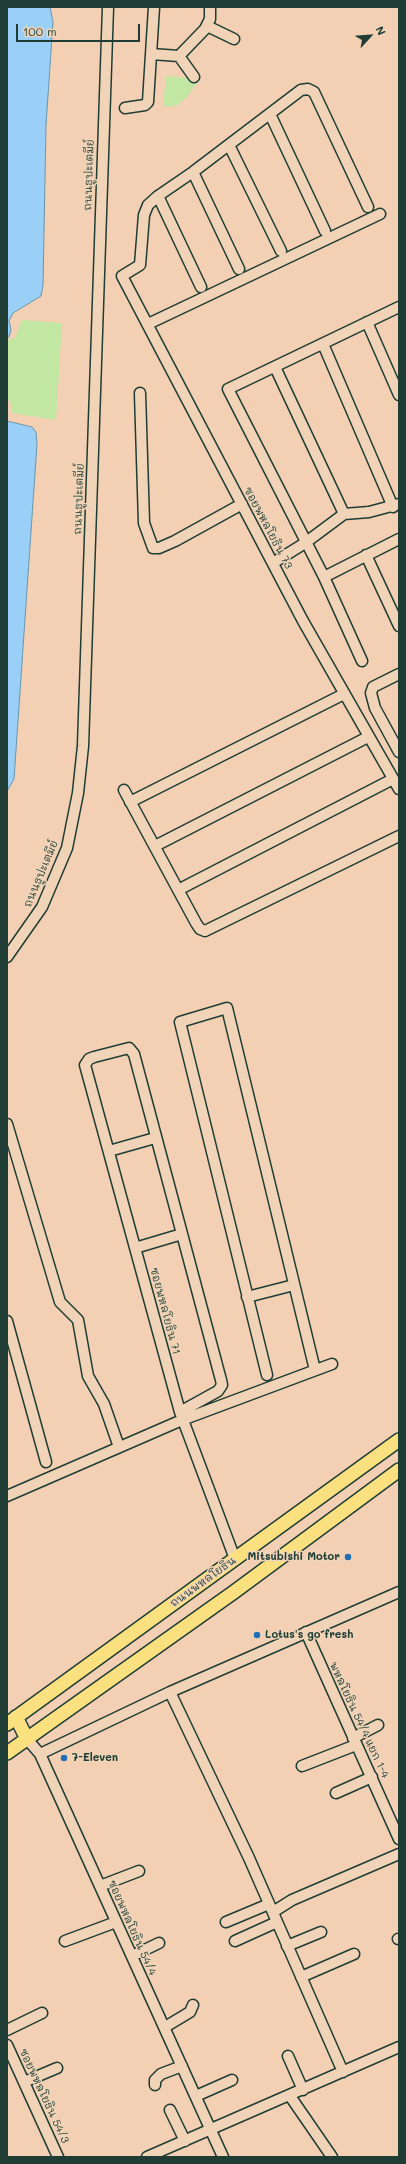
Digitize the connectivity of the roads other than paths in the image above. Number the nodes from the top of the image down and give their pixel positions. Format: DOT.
graph roads {
  1 [pos="102,7"];
  2 [pos="108,7"];
  3 [pos="154,7"];
  4 [pos="210,7"];
  5 [pos="106,25"];
  6 [pos="207,26"];
  7 [pos="234,39"];
  8 [pos="151,54"];
  9 [pos="179,56"];
  10 [pos="194,77"];
  11 [pos="125,108"];
  12 [pos="270,114"];
  13 [pos="230,144"];
  14 [pos="193,172"];
  15 [pos="158,196"];
  16 [pos="368,207"];
  17 [pos="380,214"];
  18 [pos="325,231"];
  19 [pos="280,251"];
  20 [pos="239,269"];
  21 [pos="202,286"];
  22 [pos="399,307"];
  23 [pos="367,322"];
  24 [pos="148,324"];
  25 [pos="323,344"];
  26 [pos="275,367"];
  27 [pos="140,393"];
  28 [pos="399,395"];
  29 [pos="242,504"];
  30 [pos="396,506"];
  31 [pos="344,514"];
  32 [pos="399,540"];
  33 [pos="305,543"];
  34 [pos="366,555"];
  35 [pos="273,563"];
  36 [pos="324,577"];
  37 [pos="399,626"];
  38 [pos="362,660"];
  39 [pos="399,674"];
  40 [pos="344,694"];
  41 [pos="368,737"];
  42 [pos="399,752"];
  43 [pos="393,780"];
  44 [pos="399,789"];
  45 [pos="124,790"];
  46 [pos="130,802"];
  47 [pos="399,836"];
  48 [pos="155,846"];
  49 [pos="178,890"];
  50 [pos="7,957"];
  51 [pos="7,1124"];
  52 [pos="155,1138"];
  53 [pos="109,1151"];
  54 [pos="182,1234"];
  55 [pos="135,1248"];
  56 [pos="294,1285"];
  57 [pos="247,1297"];
  58 [pos="7,1321"];
  59 [pos="332,1364"];
  60 [pos="315,1370"];
  61 [pos="267,1375"];
  62 [pos="181,1416"];
  63 [pos="399,1440"];
  64 [pos="119,1447"];
  65 [pos="46,1462"];
  66 [pos="399,1470"];
  67 [pos="7,1496"];
  68 [pos="235,1559"];
  69 [pos="399,1592"];
  70 [pos="306,1632"];
  71 [pos="170,1692"];
  72 [pos="11,1720"];
  73 [pos="378,1725"];
  74 [pos="27,1739"];
  75 [pos="355,1742"];
  76 [pos="7,1753"];
  77 [pos="40,1754"];
  78 [pos="302,1766"];
  79 [pos="372,1777"];
  80 [pos="336,1793"];
  81 [pos="399,1839"];
  82 [pos="399,1854"];
  83 [pos="139,1871"];
  84 [pos="100,1886"];
  85 [pos="273,1913"];
  86 [pos="116,1922"];
  87 [pos="226,1922"];
  88 [pos="321,1932"];
  89 [pos="65,1941"];
  90 [pos="235,1941"];
  91 [pos="159,1943"];
  92 [pos="288,1946"];
  93 [pos="354,1954"];
  94 [pos="132,1956"];
  95 [pos="301,1977"];
  96 [pos="193,2005"];
  97 [pos="42,2013"];
  98 [pos="164,2027"];
  99 [pos="7,2030"];
  100 [pos="7,2045"];
  101 [pos="399,2047"];
  102 [pos="288,2056"];
  103 [pos="182,2066"];
  104 [pos="57,2068"];
  105 [pos="343,2072"];
  106 [pos="232,2080"];
  107 [pos="24,2082"];
  108 [pos="155,2086"];
  109 [pos="303,2090"];
  110 [pos="196,2096"];
  111 [pos="290,2096"];
  112 [pos="170,2110"];
  113 [pos="211,2129"];
  114 [pos="185,2141"];
  115 [pos="58,2157"];
  116 [pos="147,2157"];
  117 [pos="223,2157"];
  118 [pos="332,2157"];
  1 -- 5 [label="street, ถนนธูปะเตมีย์"];
  2 -- 5 [label="street, ถนนธูปะเตมีย์"];
  3 -- 8 [label="street"];
  4 -- 6 [label="street"];
  5 -- 50 [label="street, ถนนธูปะเตมีย์"];
  6 -- 7 [label="street"];
  6 -- 9 [label="street"];
  8 -- 9 [label="street"];
  8 -- 11 [label="street"];
  9 -- 10 [label="street"];
  12 -- 13 [label="street"];
  12 -- 16 [label="street"];
  12 -- 18 [label="street"];
  13 -- 14 [label="street"];
  13 -- 19 [label="street"];
  14 -- 15 [label="street"];
  14 -- 20 [label="street"];
  15 -- 21 [label="street"];
  15 -- 24 [label="street, ซอยพหลโยธิน 73"];
  17 -- 24 [label="street"];
  22 -- 23 [label="street"];
  23 -- 25 [label="street"];
  23 -- 28 [label="street"];
  24 -- 29 [label="street, ซอยพหลโยธิน 73"];
  25 -- 26 [label="street"];
  25 -- 30 [label="street"];
  26 -- 31 [label="street"];
  26 -- 33 [label="street"];
  27 -- 29 [label="street"];
  29 -- 35 [label="street, ซอยพหลโยธิน 73"];
  30 -- 31 [label="street"];
  31 -- 33 [label="street"];
  32 -- 34 [label="street"];
  33 -- 35 [label="street"];
  33 -- 36 [label="street"];
  34 -- 36 [label="street"];
  34 -- 37 [label="street"];
  35 -- 40 [label="street, ซอยพหลโยธิน 73"];
  36 -- 38 [label="street"];
  39 -- 42 [label="street"];
  40 -- 41 [label="street, ซอยพหลโยธิน 73"];
  40 -- 46 [label="street"];
  41 -- 43 [label="street, ซอยพหลโยธิน 73"];
  41 -- 48 [label="street"];
  43 -- 44 [label="street, ซอยพหลโยธิน 73"];
  43 -- 49 [label="street"];
  45 -- 46 [label="street"];
  46 -- 48 [label="street"];
  47 -- 49 [label="street"];
  48 -- 49 [label="street"];
  51 -- 64 [label="street"];
  52 -- 53 [label="street"];
  52 -- 53 [label="street, ซอยพหลโยธิน 71"];
  52 -- 54 [label="street"];
  53 -- 55 [label="street, ซอยพหลโยธิน 71"];
  54 -- 55 [label="street"];
  54 -- 62 [label="street"];
  55 -- 62 [label="street, ซอยพหลโยธิน 71"];
  56 -- 57 [label="street"];
  56 -- 57 [label="street"];
  56 -- 60 [label="street"];
  57 -- 61 [label="street"];
  58 -- 65 [label="street"];
  59 -- 60 [label="street"];
  60 -- 62 [label="street"];
  62 -- 64 [label="street"];
  62 -- 68 [label="street, ซอยพหลโยธิน 71"];
  63 -- 68 [label="main road, ถนนพหลโยธิน"];
  64 -- 67 [label="street"];
  66 -- 74 [label="main road"];
  68 -- 72 [label="main road, ถนนพหลโยธิน"];
  69 -- 70 [label="street"];
  70 -- 71 [label="street"];
  70 -- 75 [label="street, พหลโยธิน 54/4 แยก 1-4"];
  71 -- 77 [label="street"];
  71 -- 85 [label="street"];
  72 -- 74 [label="main road"];
  73 -- 75 [label="street"];
  74 -- 76 [label="main road"];
  74 -- 77 [label="street, ซอยพหลโยธิน 54/4"];
  75 -- 78 [label="street"];
  75 -- 79 [label="street, พหลโยธิน 54/4 แยก 1-4"];
  77 -- 84 [label="street, ซอยพหลโยธิน 54/4"];
  79 -- 80 [label="street"];
  79 -- 81 [label="street, พหลโยธิน 54/4 แยก 1-4"];
  82 -- 85 [label="street"];
  83 -- 84 [label="street"];
  84 -- 86 [label="street, ซอยพหลโยธิน 54/4"];
  85 -- 87 [label="street"];
  85 -- 90 [label="street"];
  85 -- 92 [label="street"];
  86 -- 89 [label="street"];
  86 -- 94 [label="street, ซอยพหลโยธิน 54/4"];
  88 -- 92 [label="street"];
  91 -- 94 [label="street"];
  92 -- 95 [label="street"];
  93 -- 95 [label="street"];
  94 -- 98 [label="street, ซอยพหลโยธิน 54/4"];
  95 -- 105 [label="street"];
  96 -- 98 [label="street"];
  97 -- 99 [label="street"];
  98 -- 103 [label="street, ซอยพหลโยธิน 54/4"];
  100 -- 107 [label="street, ซอยพหลโยธิน 54/3"];
  101 -- 105 [label="street"];
  102 -- 109 [label="street"];
  103 -- 108 [label="street"];
  103 -- 110 [label="street, ซอยพหลโยธิน 54/4"];
  104 -- 107 [label="street"];
  105 -- 109 [label="street"];
  106 -- 110 [label="street"];
  107 -- 115 [label="street, ซอยพหลโยธิน 54/3"];
  109 -- 111 [label="street"];
  110 -- 113 [label="street, ซอยพหลโยธิน 54/4"];
  111 -- 113 [label="street"];
  111 -- 118 [label="street"];
  112 -- 114 [label="street"];
  113 -- 114 [label="street"];
  113 -- 117 [label="street, ซอยพหลโยธิน 54/4"];
  114 -- 116 [label="street"];
}
